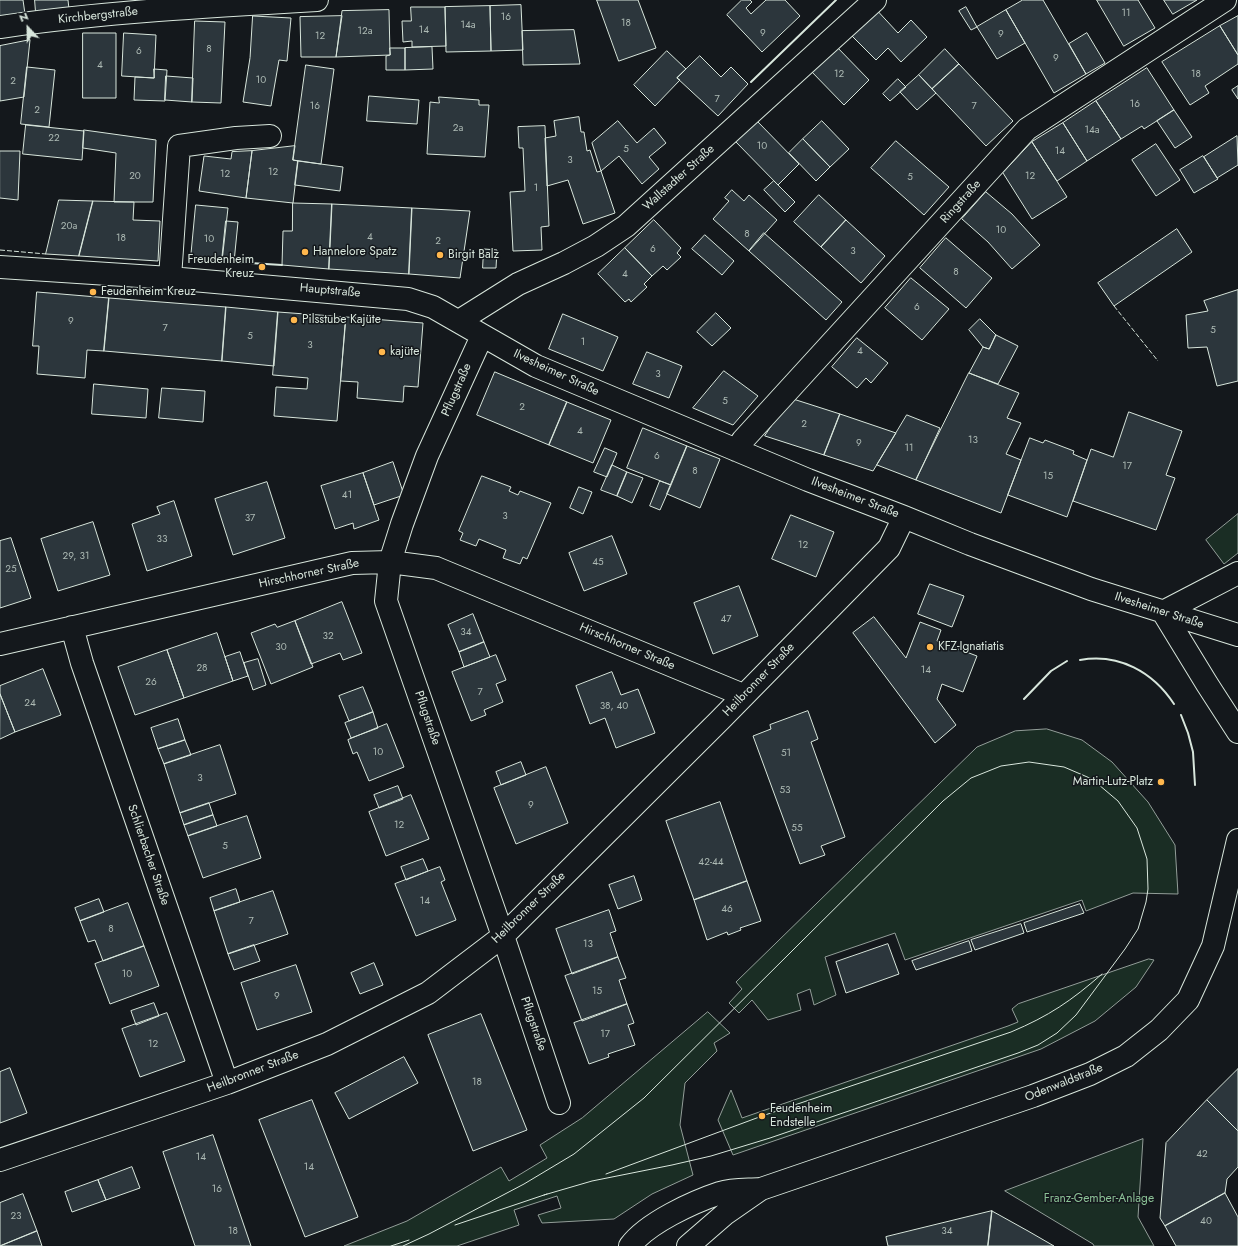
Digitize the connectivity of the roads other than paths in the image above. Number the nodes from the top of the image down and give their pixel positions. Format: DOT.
graph roads {
  1 [pos="317,0"];
  2 [pos="875,0"];
  3 [pos="1225,0"];
  4 [pos="173,4"];
  5 [pos="0,27"];
  6 [pos="270,136"];
  7 [pos="0,267"];
  8 [pos="170,278"];
  9 [pos="459,321"];
  10 [pos="482,336"];
  11 [pos="736,450"];
  12 [pos="904,517"];
  13 [pos="390,562"];
  14 [pos="1238,573"];
  15 [pos="1164,612"];
  16 [pos="72,627"];
  17 [pos="1238,635"];
  18 [pos="0,644"];
  19 [pos="742,695"];
  20 [pos="1238,732"];
  21 [pos="1238,840"];
  22 [pos="503,936"];
  23 [pos="227,1083"];
  24 [pos="559,1103"];
  25 [pos="0,1160"];
  26 [pos="762,1189"];
  27 [pos="627,1246"];
  28 [pos="688,1246"];
  1 -- 4 [label="street, Kirchbergstraße"];
  2 -- 9 [label="street, Wallstadter Straße"];
  3 -- 11 [label="street, Ringstraße"];
  4 -- 5 [label="street, Kirchbergstraße"];
  6 -- 8 [label="street"];
  7 -- 8 [label="street, Hauptstraße"];
  8 -- 9 [label="street, Hauptstraße"];
  9 -- 10 [label="street, Hauptstraße"];
  10 -- 11 [label="street, Ilvesheimer Straße"];
  10 -- 13 [label="street, Pflugstraße"];
  11 -- 12 [label="street, Ilvesheimer Straße"];
  12 -- 15 [label="street, Ilvesheimer Straße"];
  12 -- 19 [label="street, Heilbronner Straße"];
  13 -- 16 [label="street, Hirschhorner Straße"];
  13 -- 19 [label="street, Hirschhorner Straße"];
  13 -- 22 [label="street, Pflugstraße"];
  14 -- 15 [label="street"];
  15 -- 17 [label="street, Ilvesheimer Straße"];
  15 -- 20 [label="street"];
  16 -- 18 [label="street, Hirschhorner Straße"];
  16 -- 23 [label="street, Schlierbacher Straße"];
  19 -- 22 [label="street, Heilbronner Straße"];
  21 -- 26 [label="street, Odenwaldstraße"];
  22 -- 23 [label="street, Heilbronner Straße"];
  22 -- 24 [label="street, Pflugstraße"];
  23 -- 25 [label="street, Heilbronner Straße"];
  26 -- 27 [label="street, Odenwaldstraße"];
  26 -- 28 [label="street, Odenwaldstraße"];
}
